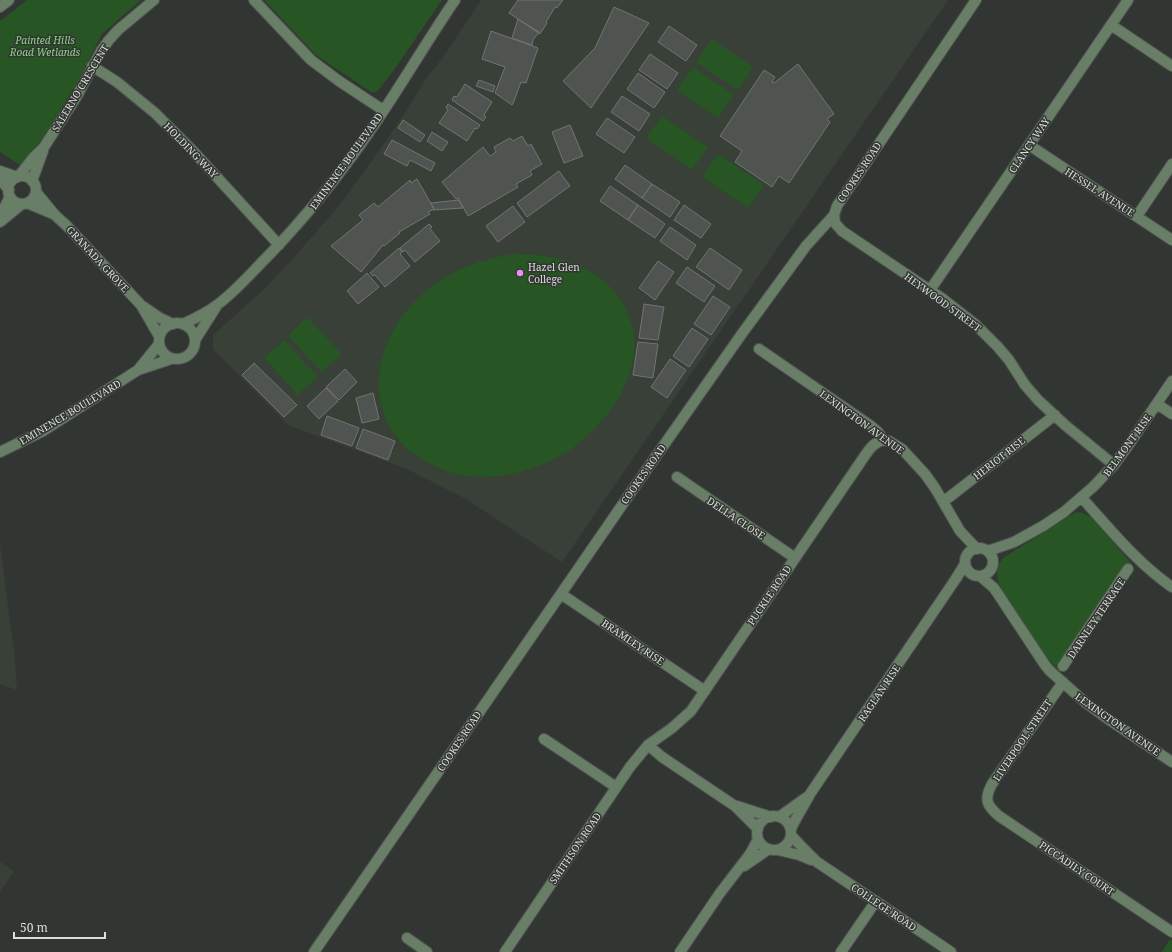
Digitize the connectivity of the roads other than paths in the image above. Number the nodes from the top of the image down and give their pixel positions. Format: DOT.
graph roads {
  1 [pos="9,0"];
  2 [pos="154,0"];
  3 [pos="254,0"];
  4 [pos="455,0"];
  5 [pos="976,0"];
  6 [pos="1128,0"];
  7 [pos="0,7"];
  8 [pos="1111,25"];
  9 [pos="92,66"];
  10 [pos="1172,66"];
  11 [pos="383,110"];
  12 [pos="1029,145"];
  13 [pos="44,147"];
  14 [pos="1172,164"];
  15 [pos="0,171"];
  16 [pos="18,177"];
  17 [pos="0,179"];
  18 [pos="32,181"];
  19 [pos="36,192"];
  20 [pos="9,193"];
  21 [pos="25,203"];
  22 [pos="55,215"];
  23 [pos="834,215"];
  24 [pos="1137,216"];
  25 [pos="0,217"];
  26 [pos="0,222"];
  27 [pos="1172,240"];
  28 [pos="279,245"];
  29 [pos="930,290"];
  30 [pos="141,305"];
  31 [pos="217,306"];
  32 [pos="178,324"];
  33 [pos="159,340"];
  34 [pos="195,340"];
  35 [pos="759,349"];
  36 [pos="171,359"];
  37 [pos="138,370"];
  38 [pos="1172,380"];
  39 [pos="1157,404"];
  40 [pos="1172,414"];
  41 [pos="1055,415"];
  42 [pos="884,440"];
  43 [pos="0,452"];
  44 [pos="1114,465"];
  45 [pos="676,477"];
  46 [pos="1082,498"];
  47 [pos="943,502"];
  48 [pos="960,531"];
  49 [pos="1014,542"];
  50 [pos="977,549"];
  51 [pos="988,551"];
  52 [pos="795,558"];
  53 [pos="966,559"];
  54 [pos="992,567"];
  55 [pos="1128,569"];
  56 [pos="976,576"];
  57 [pos="1172,587"];
  58 [pos="994,588"];
  59 [pos="947,592"];
  60 [pos="561,594"];
  61 [pos="1063,666"];
  62 [pos="1062,682"];
  63 [pos="705,691"];
  64 [pos="544,738"];
  65 [pos="648,745"];
  66 [pos="1172,762"];
  67 [pos="616,787"];
  68 [pos="810,794"];
  69 [pos="987,800"];
  70 [pos="735,806"];
  71 [pos="775,817"];
  72 [pos="791,832"];
  73 [pos="758,834"];
  74 [pos="773,850"];
  75 [pos="817,862"];
  76 [pos="736,872"];
  77 [pos="876,901"];
  78 [pos="1172,932"];
  79 [pos="407,938"];
  80 [pos="314,952"];
  81 [pos="427,952"];
  82 [pos="505,952"];
  83 [pos="680,952"];
  84 [pos="841,952"];
  85 [pos="951,952"];
  1 -- 7 [label="street"];
  2 -- 9 [label="street, SALERNO CRESCENT"];
  3 -- 11 [label="street"];
  4 -- 11 [label="street, EMINENCE BOULEVARD"];
  5 -- 23 [label="street, COOKES ROAD"];
  6 -- 8 [label="street, CLANCY WAY"];
  8 -- 10 [label="street"];
  8 -- 12 [label="street, CLANCY WAY"];
  9 -- 13 [label="street, SALERNO CRESCENT"];
  9 -- 28 [label="street, HOLDING WAY"];
  11 -- 28 [label="street, EMINENCE BOULEVARD"];
  12 -- 24 [label="street, HESSEL AVENUE"];
  12 -- 29 [label="street, CLANCY WAY"];
  13 -- 16 [label="street, SALERNO CRESCENT"];
  13 -- 18 [label="street, SALERNO CRESCENT"];
  14 -- 24 [label="street"];
  15 -- 16 [label="street"];
  16 -- 18 [label="street"];
  16 -- 20 [label="street"];
  17 -- 20 [label="street"];
  18 -- 19 [label="street"];
  19 -- 21 [label="street"];
  19 -- 22 [label="street, GRANADA GROVE"];
  20 -- 21 [label="street"];
  20 -- 25 [label="street"];
  21 -- 22 [label="street, GRANADA GROVE"];
  21 -- 26 [label="street"];
  22 -- 30 [label="street, GRANADA GROVE"];
  23 -- 29 [label="street, HEYWOOD STREET"];
  23 -- 60 [label="street, COOKES ROAD"];
  24 -- 27 [label="street, HESSEL AVENUE"];
  28 -- 31 [label="street, EMINENCE BOULEVARD"];
  29 -- 41 [label="street, HEYWOOD STREET"];
  30 -- 32 [label="street, GRANADA GROVE"];
  30 -- 33 [label="street, GRANADA GROVE"];
  31 -- 32 [label="street, EMINENCE BOULEVARD"];
  31 -- 34 [label="street, EMINENCE BOULEVARD"];
  32 -- 33 [label="street"];
  32 -- 34 [label="street"];
  33 -- 36 [label="street"];
  33 -- 37 [label="street, EMINENCE BOULEVARD"];
  34 -- 36 [label="street"];
  35 -- 42 [label="street, LEXINGTON AVENUE"];
  36 -- 37 [label="street, EMINENCE BOULEVARD"];
  37 -- 43 [label="street, EMINENCE BOULEVARD"];
  38 -- 39 [label="street, BELMONT RISE"];
  39 -- 40 [label="street"];
  39 -- 44 [label="street, BELMONT RISE"];
  41 -- 44 [label="street, HEYWOOD STREET"];
  41 -- 47 [label="street, HERIOT RISE"];
  42 -- 47 [label="street, LEXINGTON AVENUE"];
  42 -- 52 [label="street, PUCKLE ROAD"];
  44 -- 46 [label="street, BELMONT RISE"];
  45 -- 52 [label="street, DELLA CLOSE"];
  46 -- 49 [label="street, BELMONT RISE"];
  46 -- 57 [label="street"];
  47 -- 48 [label="street, LEXINGTON AVENUE"];
  48 -- 50 [label="street, LEXINGTON AVENUE"];
  48 -- 53 [label="street, LEXINGTON AVENUE"];
  49 -- 51 [label="street, BELMONT RISE"];
  49 -- 54 [label="street, BELMONT RISE"];
  50 -- 51 [label="street"];
  50 -- 53 [label="street"];
  51 -- 54 [label="street"];
  52 -- 63 [label="street, PUCKLE ROAD"];
  53 -- 56 [label="street"];
  53 -- 59 [label="street, RAGLAN RISE"];
  54 -- 56 [label="street"];
  54 -- 58 [label="street, LEXINGTON AVENUE"];
  55 -- 61 [label="street, DARNLEY TERRACE"];
  56 -- 58 [label="street, LEXINGTON AVENUE"];
  56 -- 59 [label="street, RAGLAN RISE"];
  58 -- 62 [label="street, LEXINGTON AVENUE"];
  59 -- 68 [label="street, RAGLAN RISE"];
  60 -- 63 [label="street, BRAMLEY RISE"];
  60 -- 80 [label="street, COOKES ROAD"];
  62 -- 66 [label="street, LEXINGTON AVENUE"];
  62 -- 69 [label="street, LIVERPOOL STREET"];
  63 -- 65 [label="street, PUCKLE ROAD"];
  64 -- 67 [label="street"];
  65 -- 67 [label="street, SMITHSON ROAD"];
  65 -- 70 [label="street"];
  67 -- 82 [label="street, SMITHSON ROAD"];
  68 -- 71 [label="street, RAGLAN RISE"];
  68 -- 72 [label="street, RAGLAN RISE"];
  69 -- 78 [label="street, PICCADILY COURT"];
  70 -- 71 [label="street"];
  70 -- 73 [label="street"];
  71 -- 72 [label="street"];
  71 -- 73 [label="street"];
  72 -- 74 [label="street"];
  72 -- 75 [label="street, COLLEGE ROAD"];
  73 -- 74 [label="street"];
  73 -- 76 [label="street"];
  74 -- 75 [label="street, COLLEGE ROAD"];
  74 -- 76 [label="street"];
  75 -- 77 [label="street, COLLEGE ROAD"];
  76 -- 83 [label="street"];
  77 -- 84 [label="street"];
  77 -- 85 [label="street, COLLEGE ROAD"];
  79 -- 81 [label="street"];
}
